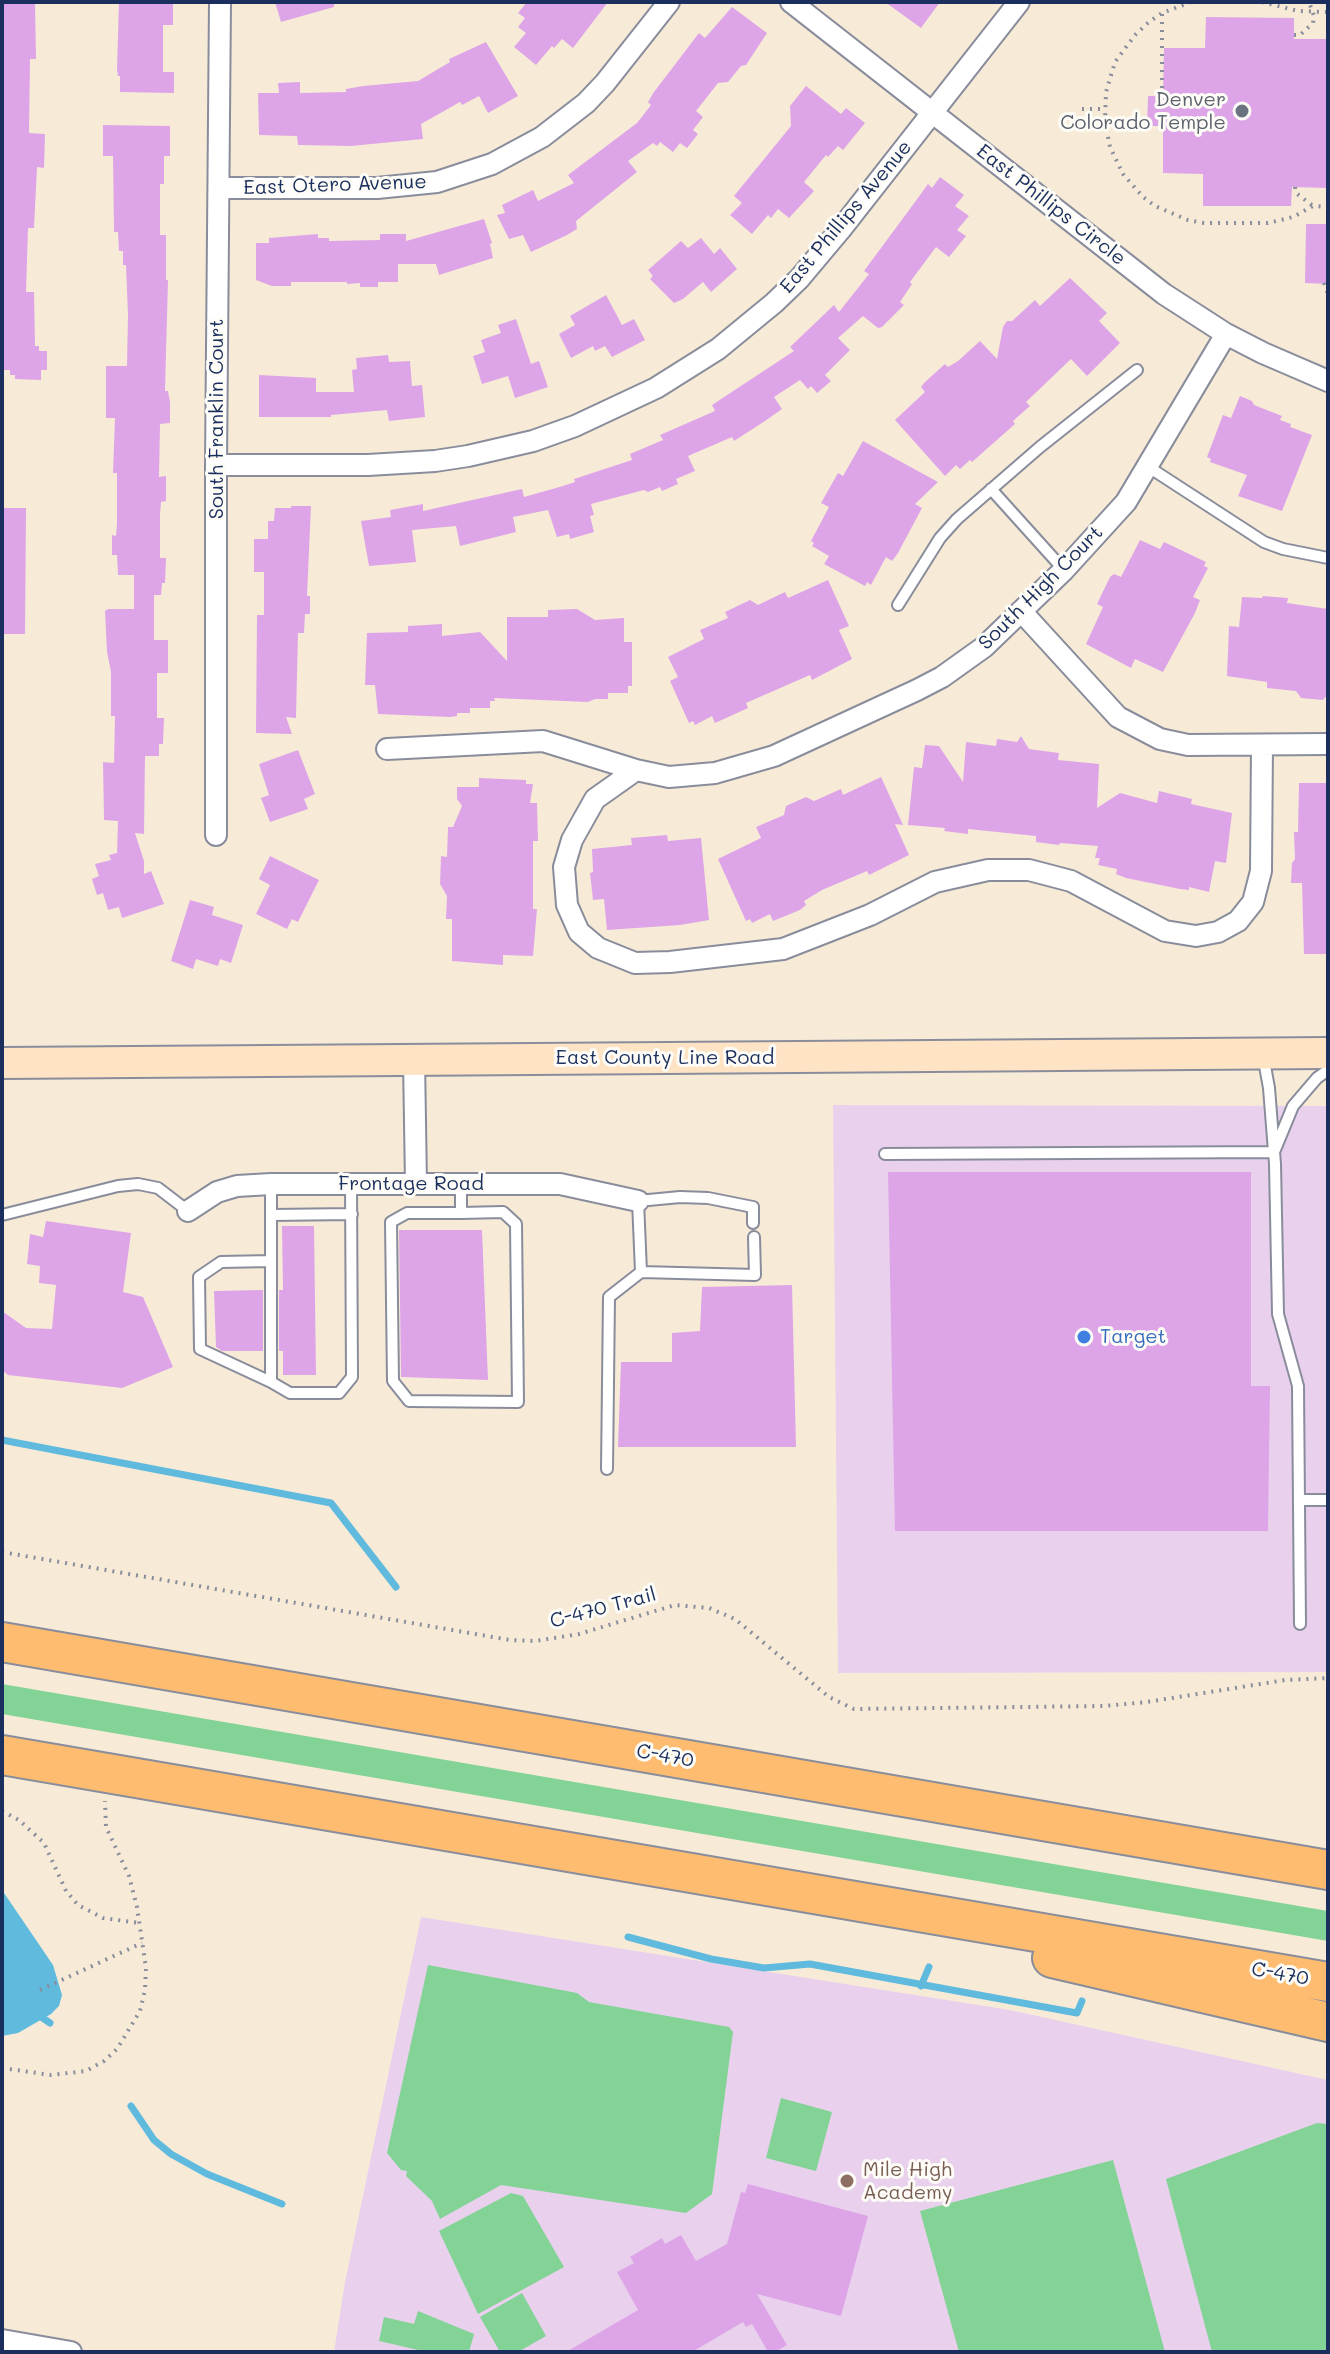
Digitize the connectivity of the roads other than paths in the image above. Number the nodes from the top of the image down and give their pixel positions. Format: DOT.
graph roads {
  1 [pos="220,2"];
  2 [pos="669,2"];
  3 [pos="791,2"];
  4 [pos="1019,2"];
  5 [pos="932,112"];
  6 [pos="219,188"];
  7 [pos="1226,334"];
  8 [pos="1137,370"];
  9 [pos="1328,381"];
  10 [pos="216,465"];
  11 [pos="1147,466"];
  12 [pos="991,489"];
  13 [pos="1328,558"];
  14 [pos="1064,570"];
  15 [pos="898,605"];
  16 [pos="1021,611"];
  17 [pos="1328,744"];
  18 [pos="1262,745"];
  19 [pos="387,749"];
  20 [pos="636,770"];
  21 [pos="216,835"];
  22 [pos="1262,1053"];
  23 [pos="1328,1053"];
  24 [pos="414,1060"];
  25 [pos="2,1063"];
  26 [pos="1328,1070"];
  27 [pos="1274,1152"];
  28 [pos="885,1154"];
  29 [pos="271,1184"];
  30 [pos="351,1184"];
  31 [pos="416,1184"];
  32 [pos="461,1184"];
  33 [pos="638,1201"];
  34 [pos="188,1211"];
  35 [pos="461,1213"];
  36 [pos="352,1214"];
  37 [pos="2,1215"];
  38 [pos="271,1215"];
  39 [pos="753,1223"];
  40 [pos="754,1237"];
  41 [pos="271,1261"];
  42 [pos="641,1272"];
  43 [pos="271,1382"];
  44 [pos="607,1469"];
  45 [pos="1299,1500"];
  46 [pos="1328,1500"];
  47 [pos="1300,1624"];
  48 [pos="2,1642"];
  49 [pos="2,1755"];
  50 [pos="1135,1836"];
  51 [pos="1328,1849"];
  52 [pos="636,1863"];
  53 [pos="1328,1870"];
  54 [pos="1328,1982"];
  55 [pos="1328,2022"];
  56 [pos="2,2340"];
  57 [pos="59,2351"];
  1 -- 6 [label="street, South Franklin Court"];
  2 -- 6 [label="street, East Otero Avenue"];
  3 -- 5 [label="street, East Phillips Circle"];
  4 -- 5 [label="street, East Phillips Avenue"];
  5 -- 7 [label="street, East Phillips Circle"];
  5 -- 10 [label="street, East Phillips Avenue"];
  6 -- 10 [label="street, South Franklin Court"];
  7 -- 9 [label="street, East Phillips Circle"];
  7 -- 11 [label="street, South High Court"];
  8 -- 12 [label="lane"];
  10 -- 21 [label="street, South Franklin Court"];
  11 -- 13 [label="lane"];
  11 -- 14 [label="street, South High Court"];
  12 -- 14 [label="lane"];
  12 -- 15 [label="lane"];
  14 -- 16 [label="street, South High Court"];
  16 -- 18 [label="street"];
  16 -- 20 [label="street, South High Court"];
  17 -- 18 [label="street"];
  18 -- 20 [label="street"];
  19 -- 20 [label="street, South High Court"];
  22 -- 23 [label="main road, East County Line Road"];
  22 -- 24 [label="main road, East County Line Road"];
  22 -- 27 [label="lane"];
  24 -- 25 [label="main road, East County Line Road"];
  24 -- 31 [label="street"];
  26 -- 27 [label="lane"];
  27 -- 28 [label="lane"];
  27 -- 45 [label="lane"];
  29 -- 30 [label="street, Frontage Road"];
  29 -- 34 [label="street, Frontage Road"];
  29 -- 38 [label="lane"];
  30 -- 31 [label="street, Frontage Road"];
  30 -- 36 [label="lane"];
  31 -- 32 [label="street, Frontage Road"];
  32 -- 33 [label="street, Frontage Road"];
  32 -- 35 [label="lane"];
  33 -- 39 [label="lane"];
  33 -- 42 [label="lane"];
  34 -- 37 [label="lane"];
  35 -- 35 [label="lane"];
  36 -- 38 [label="lane"];
  36 -- 43 [label="lane"];
  38 -- 41 [label="lane"];
  40 -- 42 [label="lane"];
  41 -- 43 [label="lane"];
  41 -- 43 [label="lane"];
  42 -- 44 [label="lane"];
  45 -- 46 [label="lane"];
  45 -- 47 [label="lane"];
  48 -- 50 [label="highway, C-470"];
  49 -- 52 [label="highway, C-470"];
  50 -- 51 [label="highway"];
  50 -- 53 [label="highway, C-470"];
  52 -- 54 [label="highway, C-470"];
  52 -- 55 [label="highway"];
  56 -- 57 [label="street"];
}
